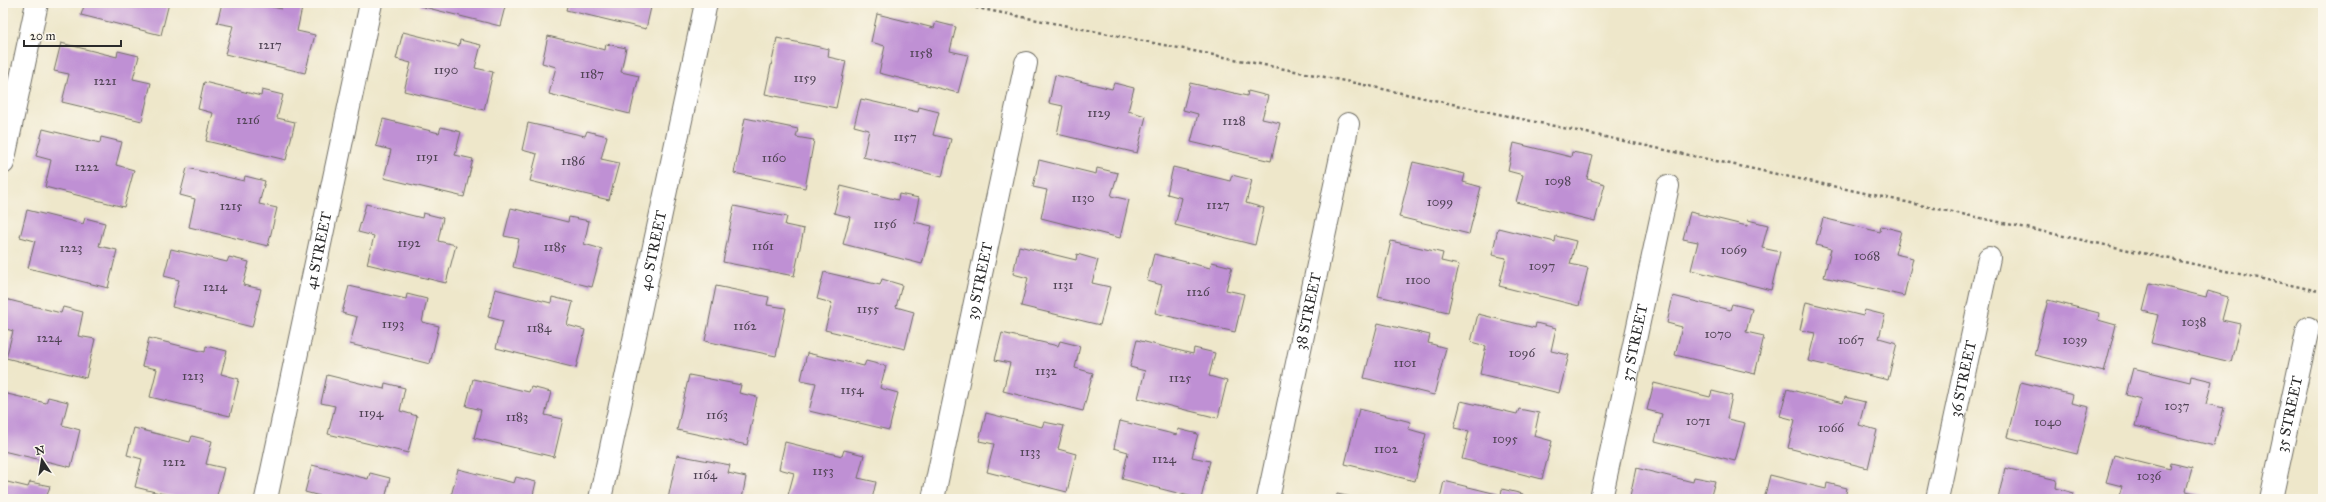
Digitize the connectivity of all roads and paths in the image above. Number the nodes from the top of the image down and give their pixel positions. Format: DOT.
graph roads {
  1 [pos="37,3"];
  2 [pos="371,3"];
  3 [pos="706,3"];
  4 [pos="952,3"];
  5 [pos="1026,63"];
  6 [pos="1348,124"];
  7 [pos="3,163"];
  8 [pos="1668,186"];
  9 [pos="1989,258"];
  10 [pos="2323,292"];
  11 [pos="2308,328"];
  12 [pos="266,499"];
  13 [pos="600,499"];
  14 [pos="933,499"];
  15 [pos="1268,499"];
  16 [pos="1601,499"];
  17 [pos="1937,499"];
  18 [pos="2271,499"];
  1 -- 7 [label="street"];
  2 -- 12 [label="street, 41 STREET"];
  3 -- 13 [label="street, 40 STREET"];
  4 -- 10 [label="path"];
  5 -- 14 [label="street, 39 STREET"];
  6 -- 15 [label="street, 38 STREET"];
  8 -- 16 [label="street, 37 STREET"];
  9 -- 17 [label="street, 36 STREET"];
  11 -- 18 [label="street, 35 STREET"];
}
